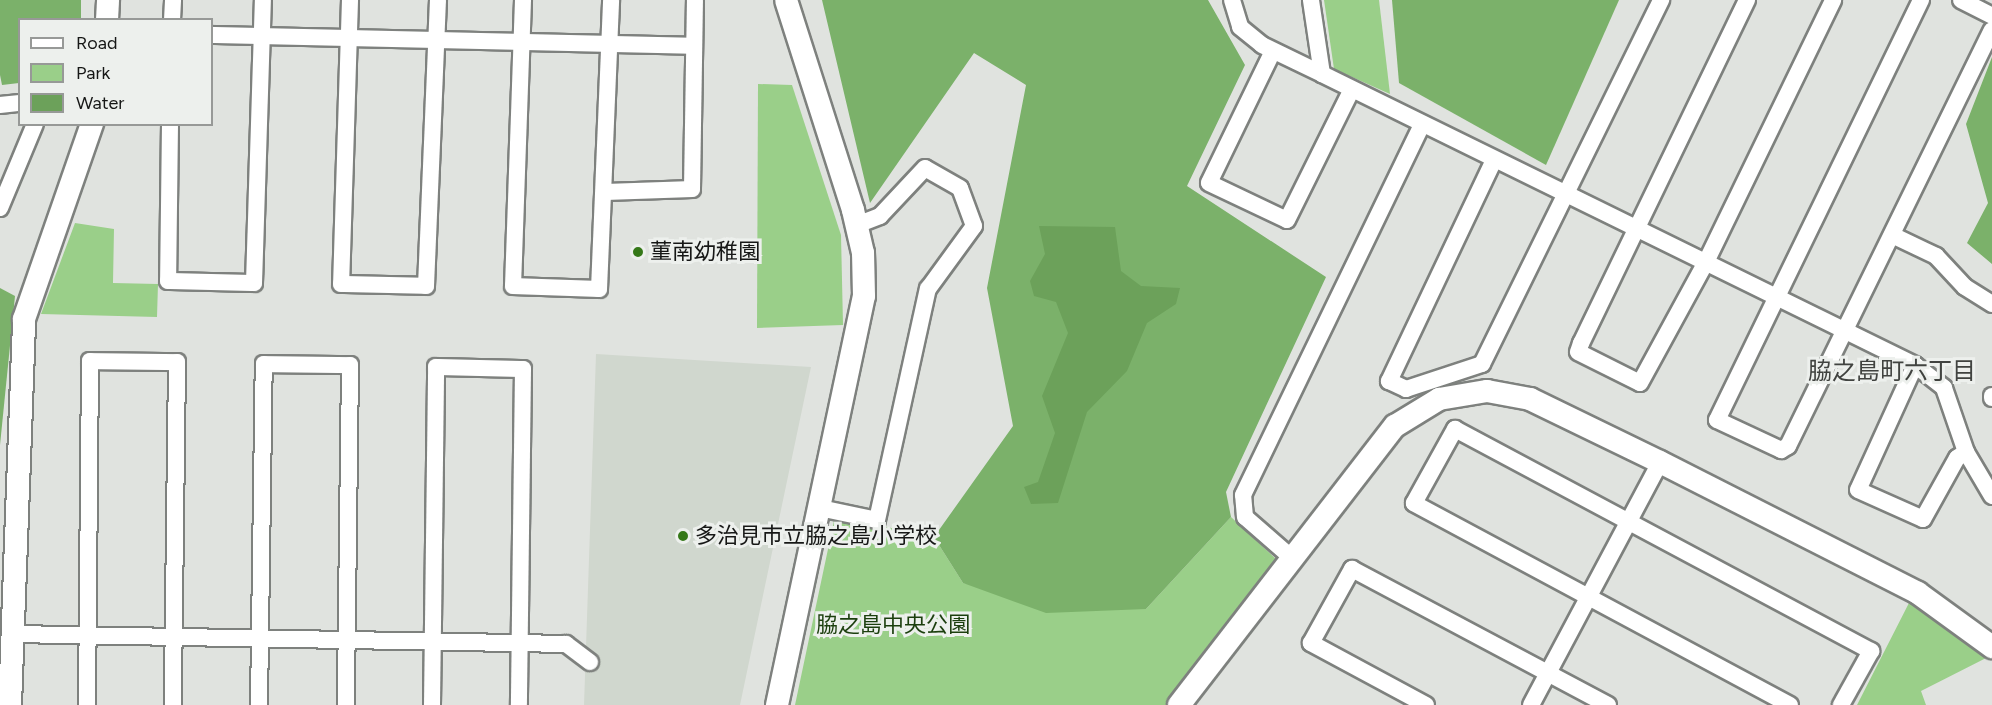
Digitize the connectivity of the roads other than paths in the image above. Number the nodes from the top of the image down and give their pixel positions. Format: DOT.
graph roads {
  1 [pos="108,0"];
  2 [pos="173,0"];
  3 [pos="263,0"];
  4 [pos="350,0"];
  5 [pos="438,0"];
  6 [pos="523,0"];
  7 [pos="611,0"];
  8 [pos="695,0"];
  9 [pos="786,0"];
  10 [pos="1232,0"];
  11 [pos="1311,0"];
  12 [pos="1660,0"];
  13 [pos="1747,0"];
  14 [pos="1833,0"];
  15 [pos="1921,0"];
  16 [pos="1961,0"];
  17 [pos="1992,16"];
  18 [pos="107,18"];
  19 [pos="172,18"];
  20 [pos="1992,30"];
  21 [pos="213,35"];
  22 [pos="262,39"];
  23 [pos="349,40"];
  24 [pos="437,41"];
  25 [pos="523,42"];
  26 [pos="610,44"];
  27 [pos="694,46"];
  28 [pos="1272,53"];
  29 [pos="1322,74"];
  30 [pos="1351,91"];
  31 [pos="18,104"];
  32 [pos="0,105"];
  33 [pos="1422,124"];
  34 [pos="34,126"];
  35 [pos="91,126"];
  36 [pos="170,126"];
  37 [pos="1494,160"];
  38 [pos="606,192"];
  39 [pos="1566,194"];
  40 [pos="0,208"];
  41 [pos="857,225"];
  42 [pos="1635,229"];
  43 [pos="1892,235"];
  44 [pos="1706,262"];
  45 [pos="1778,297"];
  46 [pos="1992,304"];
  47 [pos="1846,330"];
  48 [pos="1916,365"];
  49 [pos="1966,452"];
  50 [pos="1660,462"];
  51 [pos="1992,496"];
  52 [pos="820,508"];
  53 [pos="1630,520"];
  54 [pos="7,550"];
  55 [pos="1292,558"];
  56 [pos="1588,597"];
  57 [pos="12,634"];
  58 [pos="87,636"];
  59 [pos="174,637"];
  60 [pos="260,638"];
  61 [pos="347,639"];
  62 [pos="433,643"];
  63 [pos="520,643"];
  64 [pos="1992,647"];
  65 [pos="590,662"];
  66 [pos="1548,673"];
  67 [pos="10,705"];
  68 [pos="87,705"];
  69 [pos="173,705"];
  70 [pos="259,705"];
  71 [pos="346,705"];
  72 [pos="432,705"];
  73 [pos="519,705"];
  74 [pos="777,705"];
  75 [pos="1179,705"];
  76 [pos="1426,705"];
  77 [pos="1531,705"];
  78 [pos="1608,705"];
  79 [pos="1790,705"];
  80 [pos="1841,705"];
  1 -- 18 [label="street"];
  2 -- 19 [label="street"];
  3 -- 22 [label="street"];
  4 -- 23 [label="street"];
  5 -- 24 [label="street"];
  6 -- 25 [label="street"];
  7 -- 26 [label="street"];
  8 -- 27 [label="street"];
  9 -- 41 [label="street"];
  10 -- 28 [label="street"];
  11 -- 29 [label="street"];
  12 -- 39 [label="street"];
  13 -- 42 [label="street"];
  14 -- 44 [label="street"];
  15 -- 45 [label="street"];
  16 -- 17 [label="street"];
  20 -- 43 [label="street"];
  21 -- 22 [label="street"];
  22 -- 23 [label="street"];
  22 -- 36 [label="street"];
  23 -- 24 [label="street"];
  23 -- 24 [label="street"];
  24 -- 25 [label="street"];
  25 -- 26 [label="street"];
  25 -- 38 [label="street"];
  26 -- 27 [label="street"];
  26 -- 38 [label="street"];
  27 -- 38 [label="street"];
  28 -- 29 [label="street"];
  28 -- 30 [label="street"];
  29 -- 30 [label="street"];
  30 -- 33 [label="street"];
  31 -- 32 [label="street"];
  33 -- 37 [label="street"];
  33 -- 55 [label="street"];
  34 -- 40 [label="street"];
  35 -- 54 [label="street"];
  37 -- 39 [label="street"];
  37 -- 39 [label="street"];
  39 -- 42 [label="street"];
  41 -- 52 [label="street"];
  41 -- 52 [label="street"];
  42 -- 44 [label="street"];
  42 -- 44 [label="street"];
  43 -- 46 [label="street"];
  43 -- 47 [label="street"];
  44 -- 45 [label="street"];
  45 -- 47 [label="street"];
  45 -- 47 [label="street"];
  47 -- 48 [label="street"];
  48 -- 49 [label="street"];
  48 -- 49 [label="street"];
  49 -- 51 [label="street"];
  50 -- 53 [label="street"];
  50 -- 55 [label="street"];
  50 -- 64 [label="street"];
  52 -- 74 [label="street"];
  53 -- 56 [label="street"];
  53 -- 56 [label="street"];
  53 -- 80 [label="street"];
  54 -- 57 [label="street"];
  55 -- 75 [label="street"];
  56 -- 66 [label="street"];
  56 -- 79 [label="street"];
  57 -- 58 [label="street"];
  57 -- 67 [label="street"];
  58 -- 59 [label="street"];
  58 -- 59 [label="street"];
  58 -- 68 [label="street"];
  59 -- 60 [label="street"];
  59 -- 69 [label="street"];
  60 -- 61 [label="street"];
  60 -- 61 [label="street"];
  60 -- 70 [label="street"];
  61 -- 62 [label="street"];
  61 -- 71 [label="street"];
  62 -- 63 [label="street"];
  62 -- 63 [label="street"];
  62 -- 72 [label="street"];
  63 -- 65 [label="street"];
  63 -- 73 [label="street"];
  66 -- 76 [label="street"];
  66 -- 77 [label="street"];
  66 -- 78 [label="street"];
}
